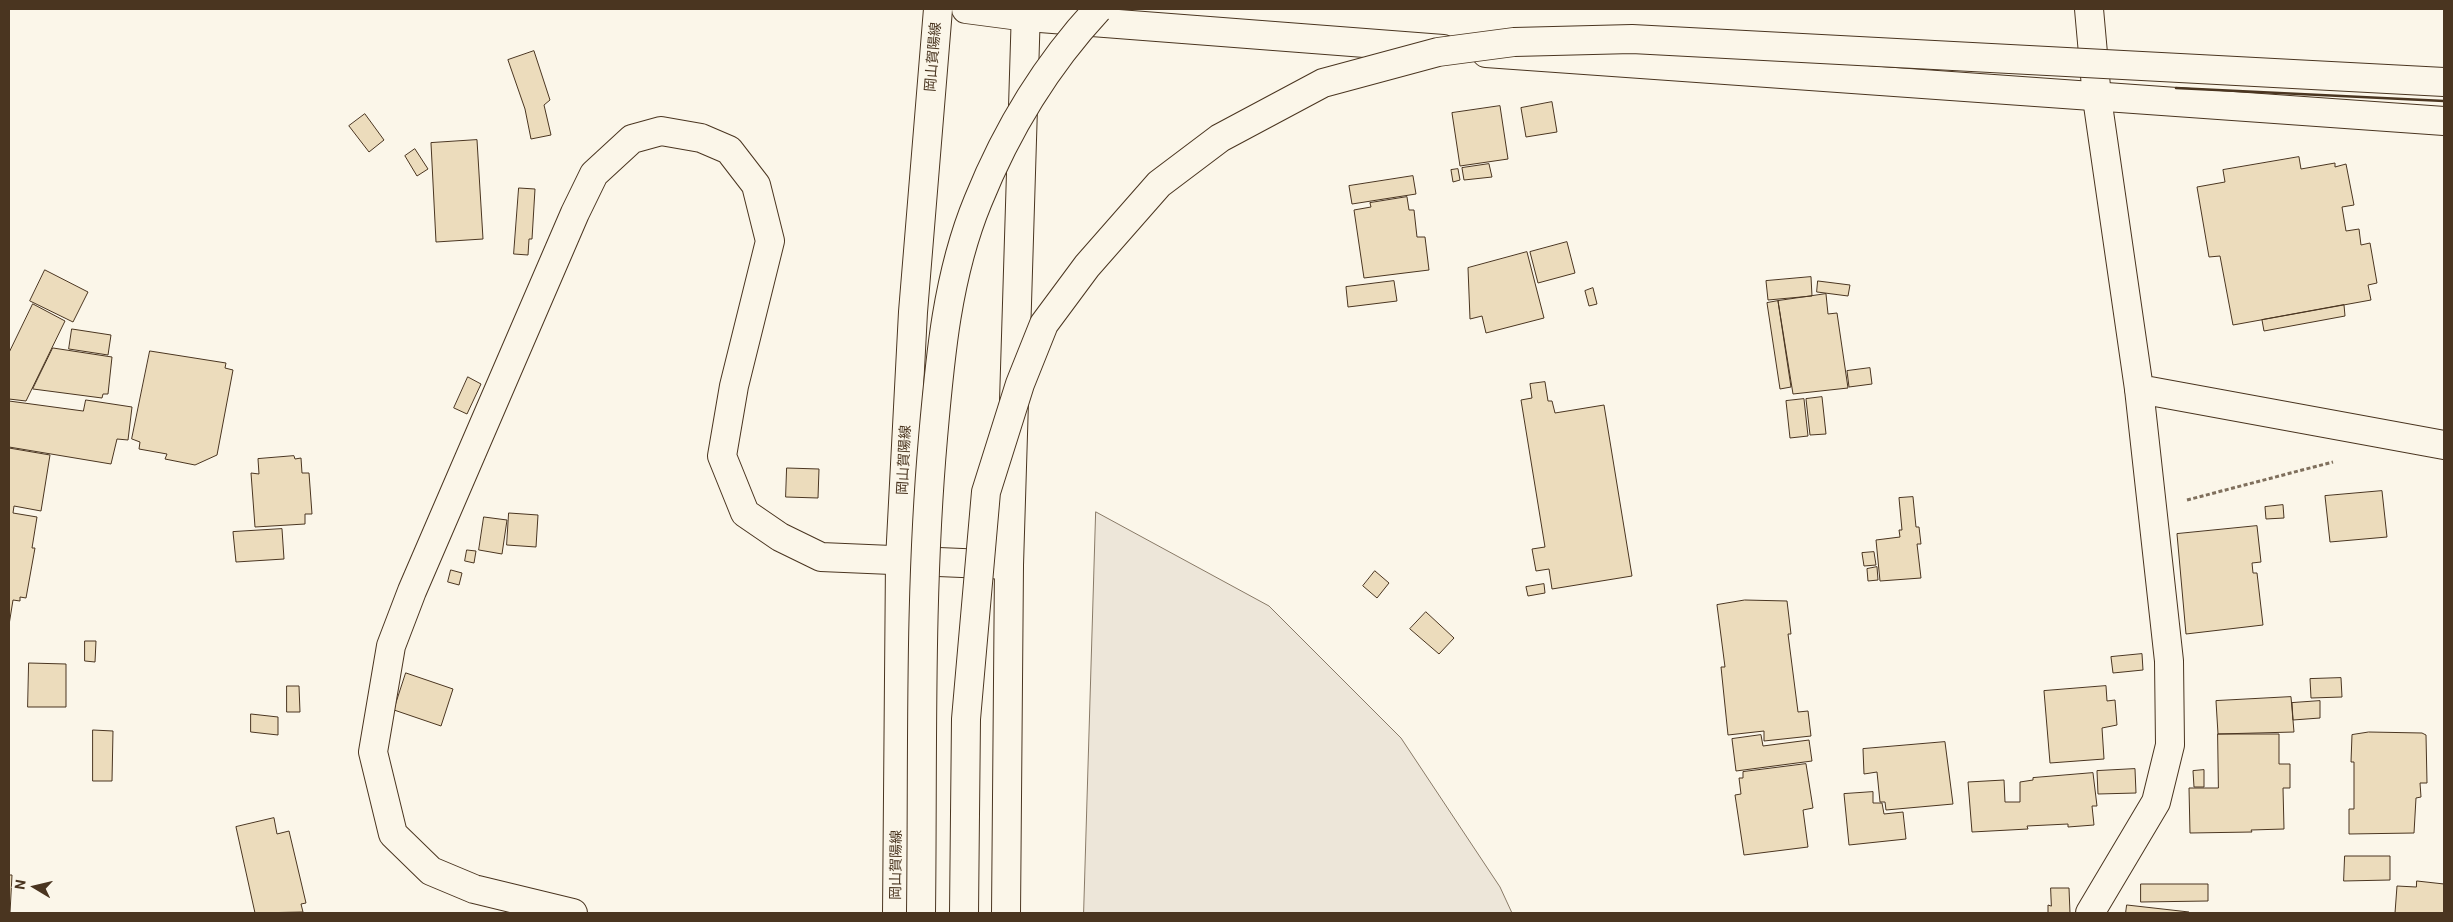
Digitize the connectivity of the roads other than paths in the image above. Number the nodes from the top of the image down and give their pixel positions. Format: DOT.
graph roads {
  1 [pos="938,9"];
  2 [pos="966,9"];
  3 [pos="1098,9"];
  4 [pos="2089,9"];
  5 [pos="1027,13"];
  6 [pos="2444,82"];
  7 [pos="2097,98"];
  8 [pos="2444,121"];
  9 [pos="2140,389"];
  10 [pos="2444,445"];
  11 [pos="900,560"];
  12 [pos="1009,565"];
  13 [pos="573,913"];
  14 [pos="897,913"];
  15 [pos="921,913"];
  16 [pos="964,913"];
  17 [pos="1006,913"];
  18 [pos="2090,913"];
  1 -- 11 [label="main road, 岡山賀陽線"];
  2 -- 5 [label="main road"];
  3 -- 15 [label="main road, bridge"];
  4 -- 7 [label="main road"];
  5 -- 7 [label="main road"];
  5 -- 12 [label="main road"];
  6 -- 16 [label="main road, bridge"];
  7 -- 8 [label="main road"];
  7 -- 9 [label="main road"];
  9 -- 10 [label="main road"];
  9 -- 18 [label="main road"];
  11 -- 12 [label="main road"];
  11 -- 13 [label="main road"];
  11 -- 14 [label="main road, 岡山賀陽線"];
  12 -- 17 [label="main road"];
}
